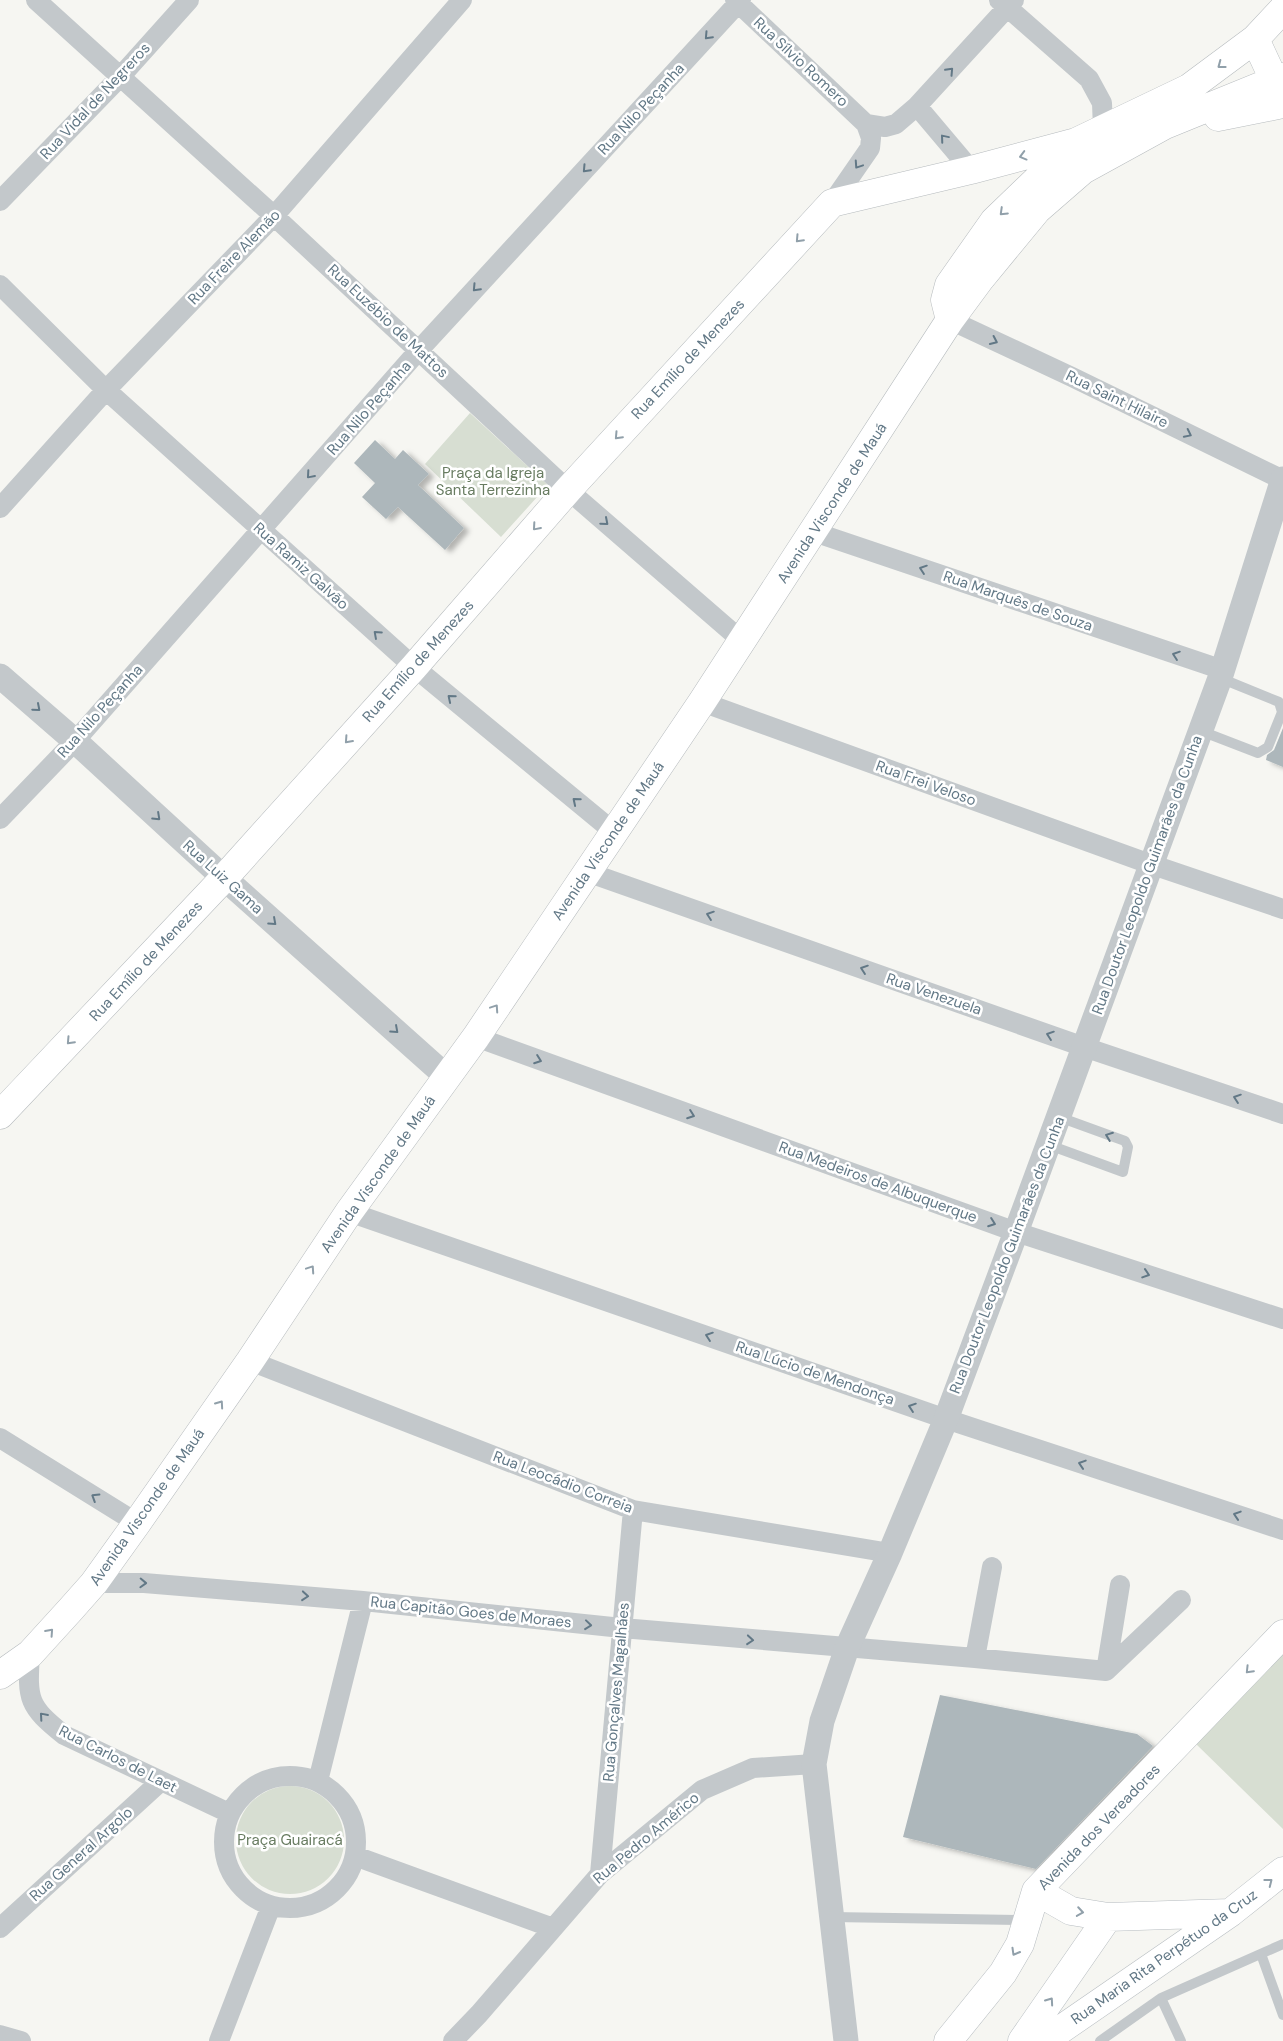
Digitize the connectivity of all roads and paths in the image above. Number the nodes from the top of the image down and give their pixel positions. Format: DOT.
graph roads {
  1 [pos="36,0"];
  2 [pos="189,0"];
  3 [pos="462,0"];
  4 [pos="738,1"];
  5 [pos="1007,3"];
  6 [pos="1283,9"];
  7 [pos="1255,39"];
  8 [pos="120,77"];
  9 [pos="1281,88"];
  10 [pos="917,106"];
  11 [pos="866,124"];
  12 [pos="1103,130"];
  13 [pos="1076,142"];
  14 [pos="971,170"];
  15 [pos="0,200"];
  16 [pos="832,203"];
  17 [pos="274,216"];
  18 [pos="0,285"];
  19 [pos="950,320"];
  20 [pos="419,350"];
  21 [pos="106,390"];
  22 [pos="1283,480"];
  23 [pos="568,490"];
  24 [pos="0,508"];
  25 [pos="262,530"];
  26 [pos="814,532"];
  27 [pos="741,640"];
  28 [pos="414,667"];
  29 [pos="1221,674"];
  30 [pos="0,676"];
  31 [pos="702,702"];
  32 [pos="1200,731"];
  33 [pos="75,740"];
  34 [pos="0,819"];
  35 [pos="614,832"];
  36 [pos="1150,864"];
  37 [pos="587,872"];
  38 [pos="224,878"];
  39 [pos="1283,909"];
  40 [pos="476,1037"];
  41 [pos="1084,1047"];
  42 [pos="447,1076"];
  43 [pos="1283,1114"];
  44 [pos="0,1115"];
  45 [pos="1059,1117"];
  46 [pos="1048,1145"];
  47 [pos="349,1212"];
  48 [pos="1016,1232"];
  49 [pos="1283,1319"];
  50 [pos="250,1361"];
  51 [pos="946,1419"];
  52 [pos="0,1438"];
  53 [pos="633,1510"];
  54 [pos="136,1523"];
  55 [pos="1283,1530"];
  56 [pos="890,1554"];
  57 [pos="992,1567"];
  58 [pos="94,1583"];
  59 [pos="1120,1585"];
  60 [pos="1181,1600"];
  61 [pos="363,1601"];
  62 [pos="622,1628"];
  63 [pos="1283,1634"];
  64 [pos="847,1648"];
  65 [pos="30,1654"];
  66 [pos="975,1658"];
  67 [pos="1106,1672"];
  68 [pos="0,1675"];
  69 [pos="814,1764"];
  70 [pos="162,1781"];
  71 [pos="318,1781"];
  72 [pos="229,1813"];
  73 [pos="355,1856"];
  74 [pos="1283,1871"];
  75 [pos="600,1874"];
  76 [pos="1036,1891"];
  77 [pos="271,1906"];
  78 [pos="1230,1913"];
  79 [pos="831,1917"];
  80 [pos="1108,1917"];
  81 [pos="1027,1920"];
  82 [pos="0,1928"];
  83 [pos="553,1928"];
  84 [pos="1283,1944"];
  85 [pos="1261,1954"];
  86 [pos="1161,1998"];
  87 [pos="1283,2015"];
  88 [pos="0,2036"];
  89 [pos="21,2041"];
  90 [pos="219,2041"];
  91 [pos="453,2041"];
  92 [pos="846,2041"];
  93 [pos="949,2041"];
  94 [pos="1022,2041"];
  95 [pos="1044,2041"];
  96 [pos="1100,2041"];
  97 [pos="1181,2041"];
  1 -- 8 [label="street, Rua Euzébio de Mattos"];
  2 -- 8 [label="street, Rua Vidal de Negreros"];
  3 -- 17 [label="street, Rua Freire Alemão"];
  4 -- 11 [label="street, Rua Sílvio Romero"];
  4 -- 20 [label="street, Rua Nilo Peçanha, one-way"];
  10 -- 5 [label="street, one-way"];
  5 -- 12 [label="street"];
  6 -- 7 [label="main road"];
  7 -- 9 [label="main road"];
  7 -- 12 [label="main road, one-way"];
  8 -- 15 [label="street, Rua Vidal de Negreros"];
  8 -- 17 [label="street, Rua Euzébio de Mattos"];
  9 -- 19 [label="main road, Avenida Visconde de Mauá"];
  10 -- 11 [label="street"];
  14 -- 10 [label="street, one-way"];
  11 -- 16 [label="street, Rua Emílio de Menezes, one-way"];
  12 -- 13 [label="main road"];
  13 -- 14 [label="main road, one-way"];
  13 -- 19 [label="main road, one-way"];
  14 -- 16 [label="main road"];
  16 -- 23 [label="main road, Rua Emílio de Menezes, one-way"];
  17 -- 20 [label="street, Rua Euzébio de Mattos"];
  17 -- 21 [label="street, Rua Freire Alemão"];
  18 -- 21 [label="street, Rua Ramiz Galvão"];
  19 -- 22 [label="street, Rua Saint Hilaire, one-way"];
  19 -- 26 [label="main road, Avenida Visconde de Mauá"];
  20 -- 23 [label="street, Rua Euzébio de Mattos"];
  20 -- 25 [label="street, Rua Nilo Peçanha, one-way"];
  21 -- 24 [label="street, Rua Freire Alemão"];
  21 -- 25 [label="street, Rua Ramiz Galvão"];
  22 -- 29 [label="street, Rua Doutor Leopoldo Guimarães da Cunha"];
  23 -- 27 [label="street, Rua Euzébio de Mattos, one-way"];
  23 -- 28 [label="main road, Rua Emílio de Menezes, one-way"];
  28 -- 25 [label="street, Rua Ramiz Galvão, one-way"];
  25 -- 33 [label="street, Rua Nilo Peçanha"];
  26 -- 27 [label="main road, Avenida Visconde de Mauá"];
  29 -- 26 [label="street, Rua Marquês de Souza, one-way"];
  27 -- 31 [label="main road, Avenida Visconde de Mauá"];
  35 -- 28 [label="street, Rua Ramiz Galvão, one-way"];
  28 -- 38 [label="main road, Rua Emílio de Menezes, one-way"];
  29 -- 32 [label="street, Rua Doutor Leopoldo Guimarães da Cunha"];
  29 -- 32 [label="lane"];
  30 -- 33 [label="street, Rua Luiz Gama, one-way"];
  31 -- 35 [label="main road, Avenida Visconde de Mauá"];
  31 -- 36 [label="street, Rua Frei Veloso"];
  32 -- 36 [label="street, Rua Doutor Leopoldo Guimarães da Cunha"];
  33 -- 34 [label="street, Rua Nilo Peçanha"];
  33 -- 38 [label="street, Rua Luiz Gama, one-way"];
  35 -- 37 [label="main road, Avenida Visconde de Mauá"];
  36 -- 39 [label="street, Rua Frei Veloso"];
  36 -- 41 [label="street, Rua Doutor Leopoldo Guimarães da Cunha"];
  40 -- 37 [label="main road, Avenida Visconde de Mauá, one-way"];
  41 -- 37 [label="street, Rua Venezuela, one-way"];
  38 -- 42 [label="street, Rua Luiz Gama, one-way"];
  38 -- 44 [label="main road, Rua Emílio de Menezes, one-way"];
  40 -- 42 [label="main road, Avenida Visconde de Mauá"];
  40 -- 48 [label="street, Rua Medeiros de Albuquerque, one-way"];
  43 -- 41 [label="street, Rua Venezuela, one-way"];
  41 -- 45 [label="street, Rua Doutor Leopoldo Guimarães da Cunha"];
  42 -- 47 [label="main road, Avenida Visconde de Mauá"];
  45 -- 46 [label="street, Rua Doutor Leopoldo Guimarães da Cunha"];
  46 -- 45 [label="lane, one-way"];
  46 -- 48 [label="street, Rua Doutor Leopoldo Guimarães da Cunha"];
  50 -- 47 [label="main road, Avenida Visconde de Mauá, one-way"];
  51 -- 47 [label="street, Rua Lúcio de Mendonça, one-way"];
  48 -- 49 [label="street, Rua Medeiros de Albuquerque, one-way"];
  48 -- 51 [label="street, Rua Doutor Leopoldo Guimarães da Cunha"];
  50 -- 53 [label="street, Rua Leocádio Correia"];
  54 -- 50 [label="main road, Avenida Visconde de Mauá, one-way"];
  55 -- 51 [label="street, Rua Lúcio de Mendonça, one-way"];
  51 -- 56 [label="street, Rua Doutor Leopoldo Guimarães da Cunha"];
  54 -- 52 [label="street, one-way"];
  53 -- 56 [label="street, Rua Leocádio Correia"];
  53 -- 62 [label="street, Rua Gonçalves Magalhães"];
  54 -- 58 [label="main road, Avenida Visconde de Mauá"];
  56 -- 64 [label="street, Rua Doutor Leopoldo Guimarães da Cunha"];
  57 -- 66 [label="street"];
  58 -- 61 [label="street, Rua Capitão Goes de Moraes, one-way"];
  65 -- 58 [label="main road, Avenida Visconde de Mauá, one-way"];
  59 -- 67 [label="street"];
  60 -- 67 [label="street"];
  61 -- 62 [label="street, Rua Capitão Goes de Moraes, one-way"];
  61 -- 71 [label="street"];
  62 -- 64 [label="street, Rua Capitão Goes de Moraes, one-way"];
  62 -- 75 [label="street, Rua Gonçalves Magalhães"];
  63 -- 76 [label="main road, Avenida dos Vereadores, one-way"];
  64 -- 66 [label="street, Rua Capitão Goes de Moraes"];
  64 -- 69 [label="street, Rua Doutor Leopoldo Guimarães da Cunha"];
  65 -- 68 [label="main road, Avenida Visconde de Mauá"];
  70 -- 65 [label="street, Rua Carlos de Laet, one-way"];
  66 -- 67 [label="street, Rua Capitão Goes de Moraes"];
  69 -- 75 [label="street, Rua Pedro Américo"];
  69 -- 79 [label="street, Rua Doutor Leopoldo Guimarães da Cunha"];
  70 -- 72 [label="street, Rua Carlos de Laet"];
  70 -- 82 [label="street, Rua General Argolo"];
  71 -- 72 [label="street"];
  71 -- 73 [label="street"];
  72 -- 77 [label="street"];
  73 -- 77 [label="street"];
  73 -- 83 [label="street"];
  78 -- 74 [label="main road, Rua Maria Rita Perpétuo da Cruz, one-way"];
  75 -- 83 [label="street, Rua Pedro Américo"];
  76 -- 80 [label="main road, one-way"];
  76 -- 81 [label="main road, Avenida dos Vereadores"];
  77 -- 90 [label="street"];
  78 -- 80 [label="main road"];
  78 -- 95 [label="main road, Rua Maria Rita Perpétuo da Cruz"];
  79 -- 81 [label="lane"];
  79 -- 92 [label="street, Rua Doutor Leopoldo Guimarães da Cunha"];
  94 -- 80 [label="main road, one-way"];
  81 -- 93 [label="main road, Avenida dos Vereadores, one-way"];
  83 -- 91 [label="street, Rua Pedro Américo"];
  84 -- 85 [label="lane"];
  85 -- 86 [label="lane"];
  85 -- 87 [label="lane"];
  86 -- 96 [label="lane"];
  86 -- 97 [label="lane"];
  88 -- 89 [label="street"];
}
